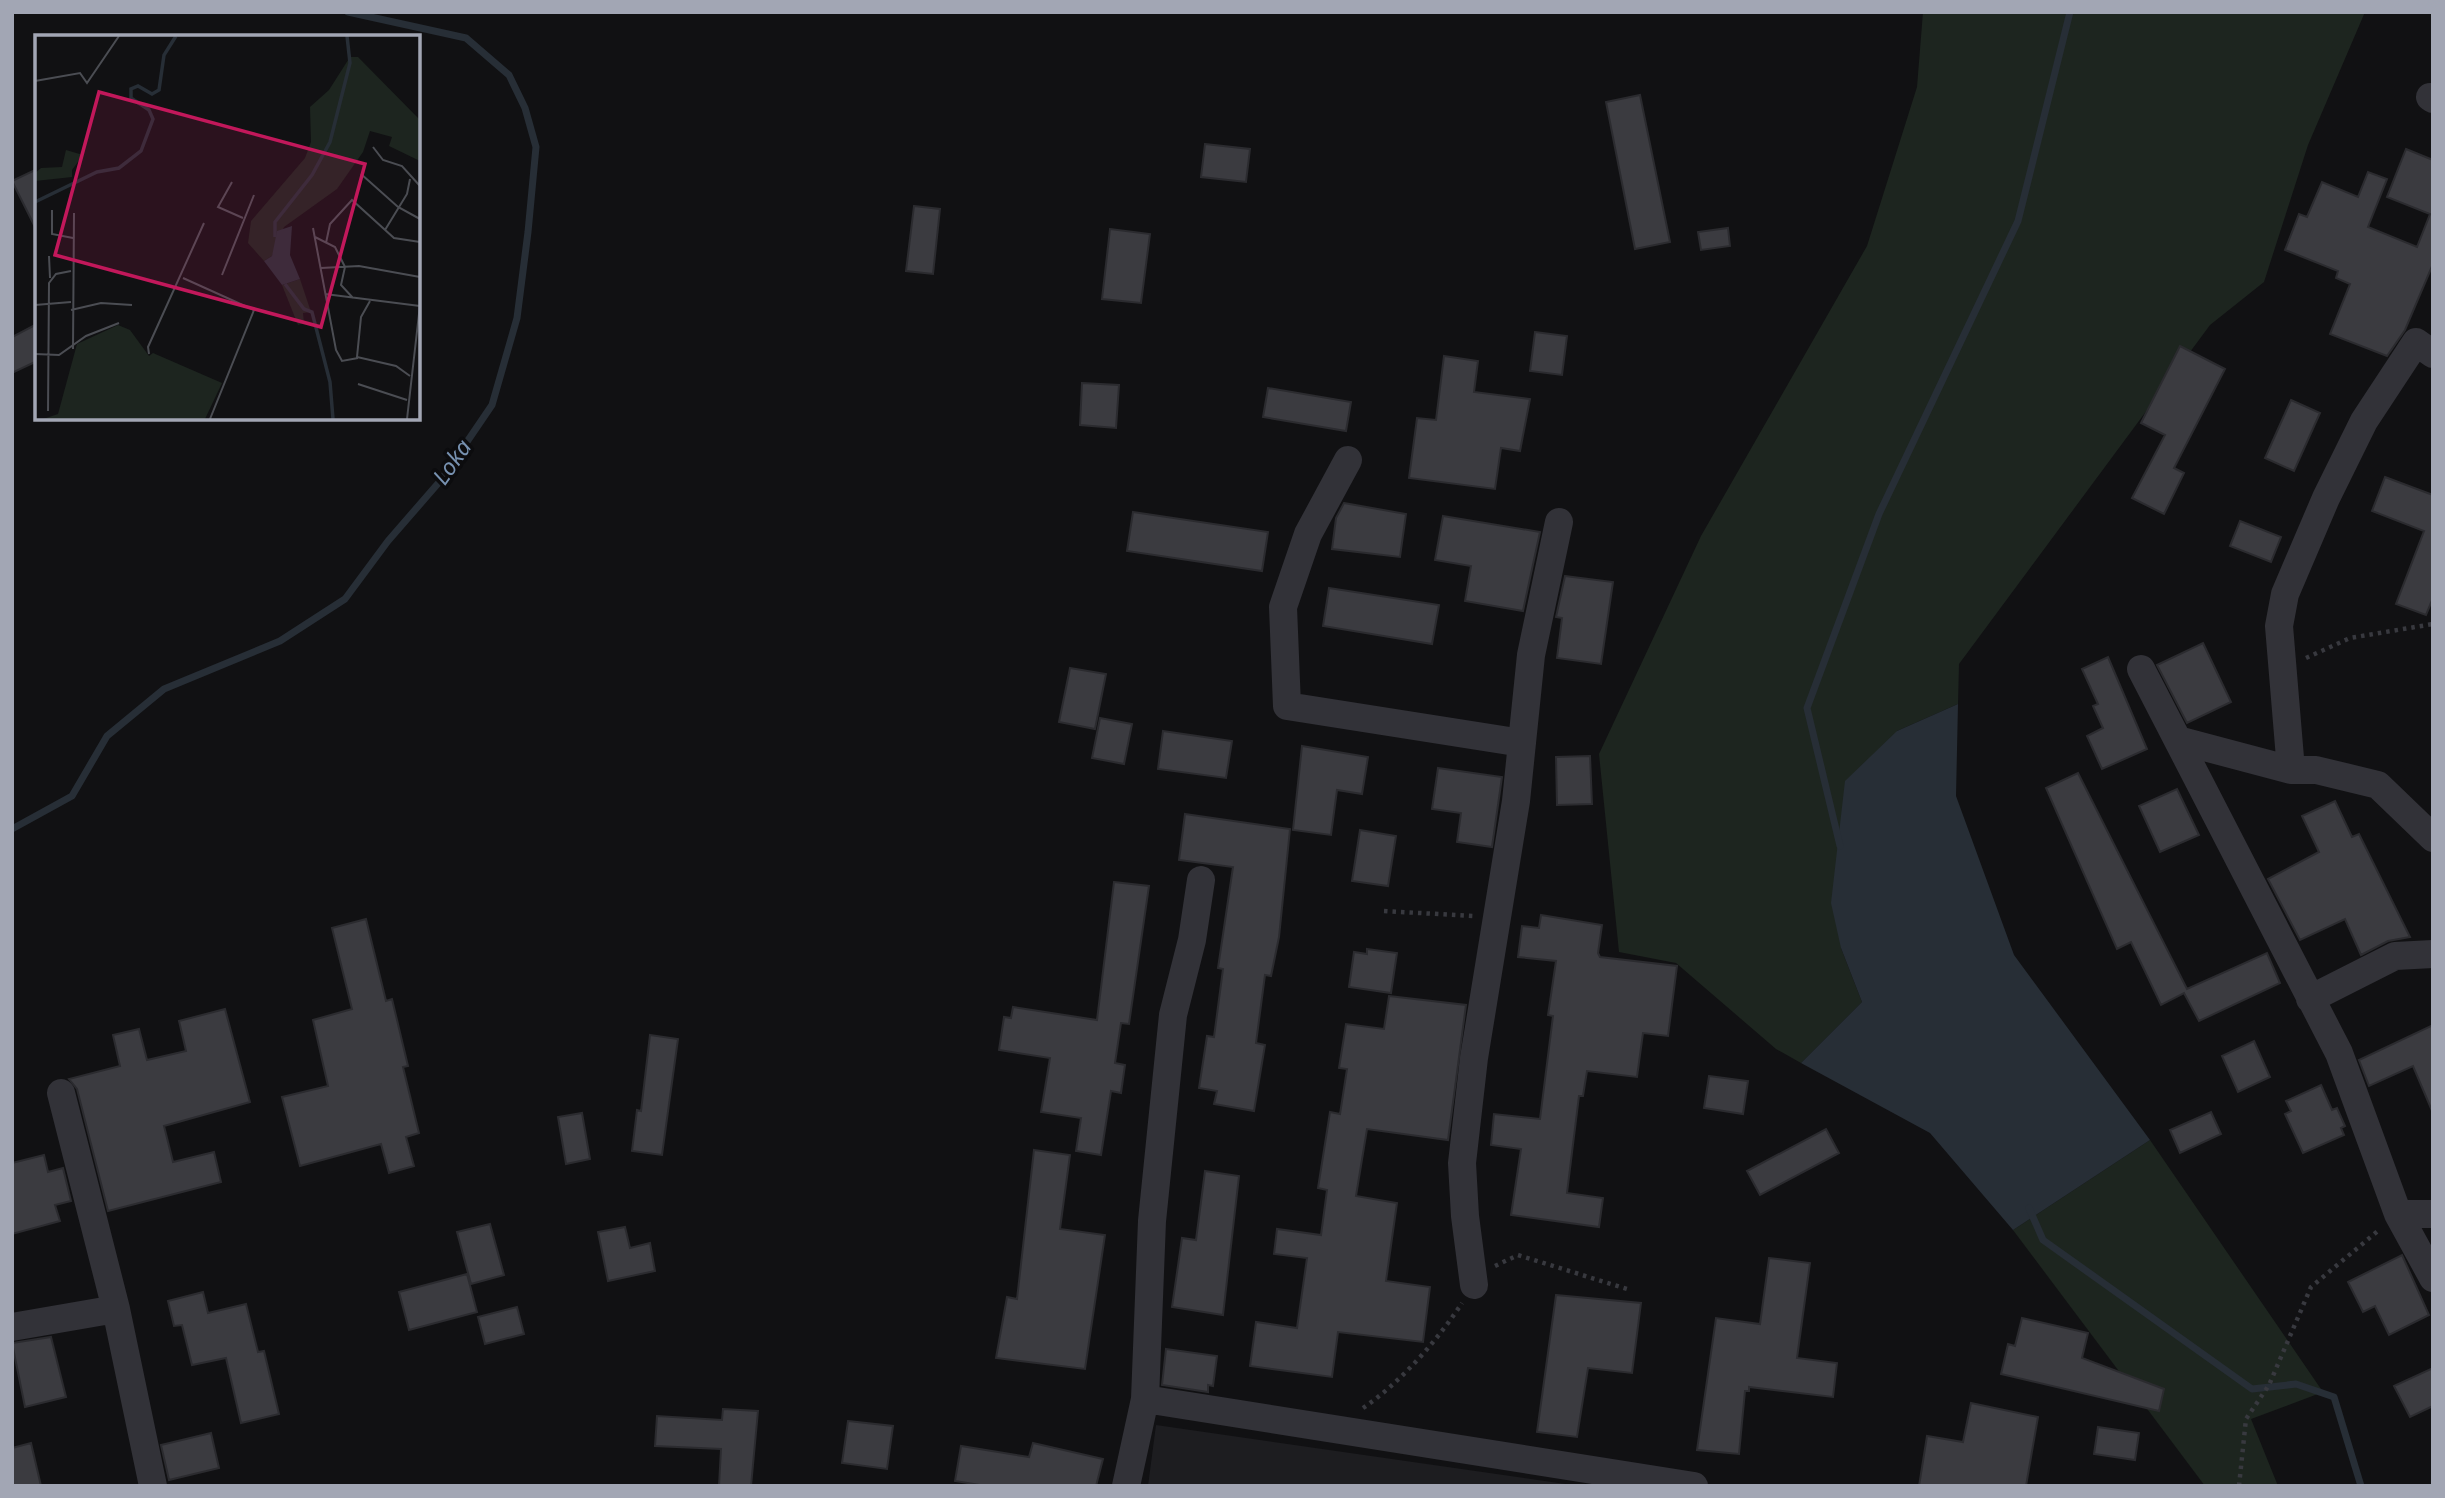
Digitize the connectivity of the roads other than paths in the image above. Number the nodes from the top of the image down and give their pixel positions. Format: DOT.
graph roads {
  1 [pos="2433,355"];
  2 [pos="1348,460"];
  3 [pos="1559,522"];
  4 [pos="2141,669"];
  5 [pos="2179,740"];
  6 [pos="1522,743"];
  7 [pos="2291,770"];
  8 [pos="2433,838"];
  9 [pos="1201,880"];
  10 [pos="2433,954"];
  11 [pos="2310,999"];
  12 [pos="61,1093"];
  13 [pos="2398,1214"];
  14 [pos="2433,1214"];
  15 [pos="2433,1278"];
  16 [pos="1474,1285"];
  17 [pos="116,1309"];
  18 [pos="12,1327"];
  19 [pos="1145,1399"];
  20 [pos="153,1486"];
  21 [pos="1126,1486"];
  22 [pos="1694,1486"];
  1 -- 7 [label="street"];
  2 -- 6 [label="street"];
  3 -- 6 [label="street"];
  4 -- 5 [label="street"];
  5 -- 7 [label="street"];
  5 -- 11 [label="street"];
  6 -- 16 [label="street"];
  7 -- 8 [label="street"];
  9 -- 19 [label="street"];
  10 -- 11 [label="street"];
  11 -- 13 [label="street"];
  12 -- 17 [label="street"];
  13 -- 14 [label="street"];
  13 -- 15 [label="street"];
  17 -- 18 [label="street"];
  17 -- 20 [label="street"];
  19 -- 21 [label="street"];
  19 -- 22 [label="street"];
}
